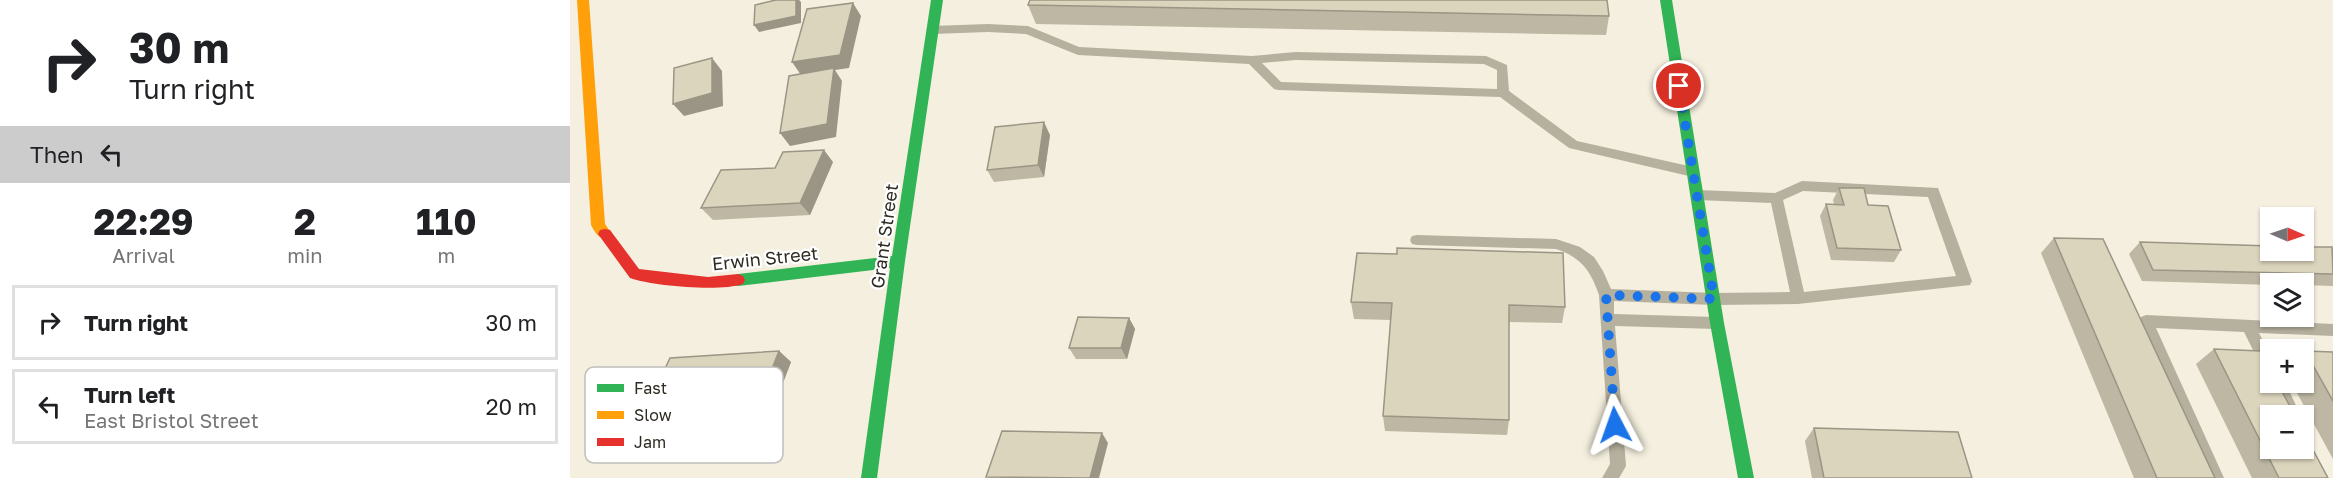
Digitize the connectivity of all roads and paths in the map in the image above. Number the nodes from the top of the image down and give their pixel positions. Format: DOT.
graph roads {
  1 [pos="583,0"];
  2 [pos="937,0"];
  3 [pos="1666,0"];
  4 [pos="932,30"];
  5 [pos="1252,60"];
  6 [pos="1503,93"];
  7 [pos="1693,172"];
  8 [pos="1697,195"];
  9 [pos="1776,198"];
  10 [pos="1417,240"];
  11 [pos="898,261"];
  12 [pos="1606,295"];
  13 [pos="1798,298"];
  14 [pos="1714,299"];
  15 [pos="1607,320"];
  16 [pos="1717,323"];
  17 [pos="2248,326"];
  18 [pos="2333,330"];
  19 [pos="2260,349"];
  20 [pos="869,478"];
  21 [pos="1610,478"];
  22 [pos="1746,478"];
  23 [pos="2216,478"];
  1 -- 11 [label="street, Erwin Street"];
  2 -- 4 [label="street, Grant Street"];
  3 -- 7 [label="street"];
  4 -- 5 [label="lane"];
  4 -- 11 [label="street, Grant Street"];
  5 -- 6 [label="lane"];
  5 -- 6 [label="lane"];
  6 -- 7 [label="lane"];
  7 -- 8 [label="street"];
  8 -- 9 [label="lane"];
  8 -- 14 [label="street"];
  9 -- 13 [label="lane"];
  9 -- 13 [label="lane"];
  10 -- 12 [label="lane"];
  11 -- 20 [label="street, Grant Street"];
  12 -- 14 [label="lane"];
  12 -- 15 [label="lane"];
  13 -- 14 [label="lane"];
  14 -- 16 [label="street"];
  15 -- 16 [label="lane"];
  15 -- 21 [label="lane"];
  16 -- 22 [label="street"];
  17 -- 18 [label="lane"];
  17 -- 19 [label="lane"];
  17 -- 23 [label="lane"];
}
